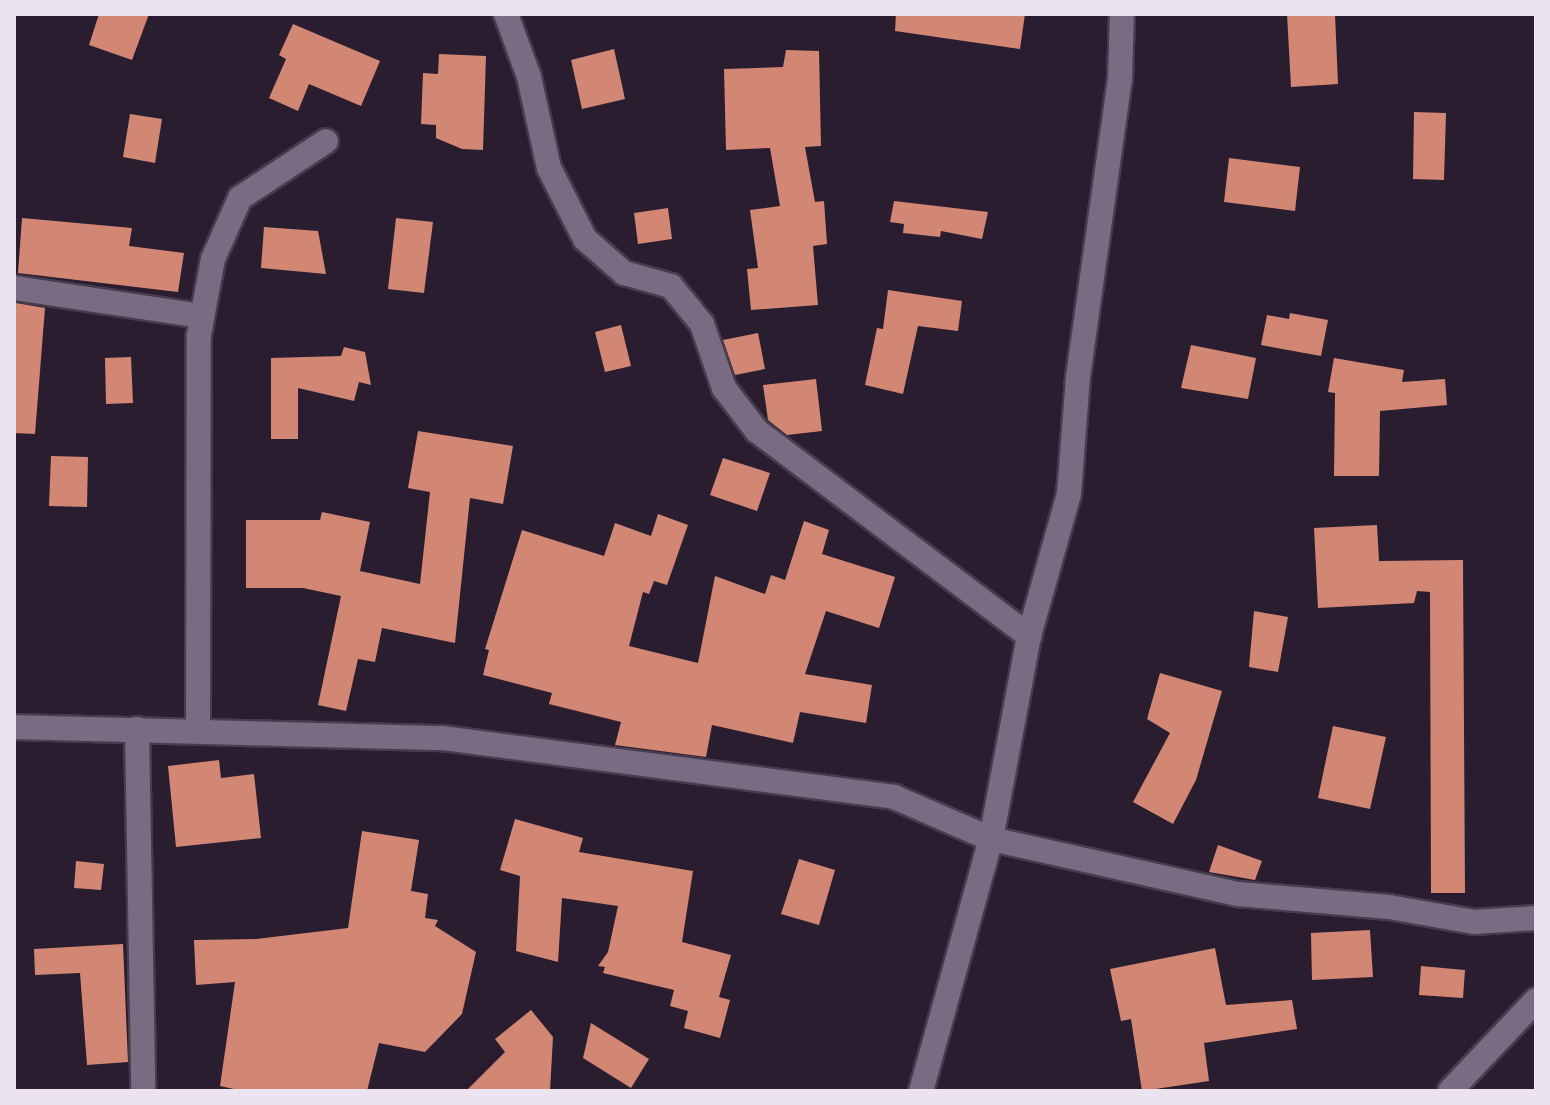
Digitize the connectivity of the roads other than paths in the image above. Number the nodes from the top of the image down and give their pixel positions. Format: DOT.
graph roads {
  1 [pos="506,14"];
  2 [pos="1122,14"];
  3 [pos="326,141"];
  4 [pos="14,288"];
  5 [pos="202,316"];
  6 [pos="1029,636"];
  7 [pos="14,727"];
  8 [pos="137,729"];
  9 [pos="198,730"];
  10 [pos="991,839"];
  11 [pos="1536,918"];
  12 [pos="1536,1000"];
  13 [pos="143,1086"];
  14 [pos="921,1091"];
  15 [pos="1450,1091"];
  1 -- 6 [label="street"];
  2 -- 6 [label="street"];
  3 -- 5 [label="street"];
  4 -- 5 [label="street"];
  5 -- 9 [label="street"];
  6 -- 10 [label="street"];
  7 -- 8 [label="street"];
  8 -- 9 [label="street"];
  8 -- 13 [label="street"];
  9 -- 10 [label="street"];
  10 -- 11 [label="street"];
  10 -- 14 [label="street"];
  12 -- 15 [label="street"];
}
